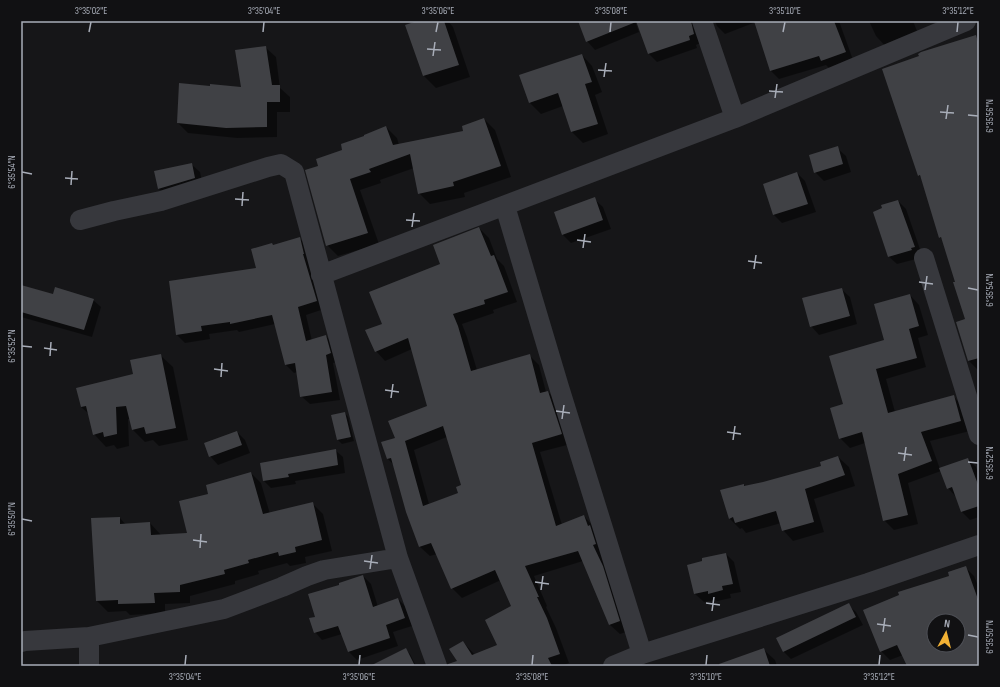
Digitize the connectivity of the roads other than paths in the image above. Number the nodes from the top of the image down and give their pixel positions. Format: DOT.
graph roads {
  1 [pos="702,21"];
  2 [pos="966,21"];
  3 [pos="735,118"];
  4 [pos="505,206"];
  5 [pos="80,220"];
  6 [pos="924,258"];
  7 [pos="321,275"];
  8 [pos="979,435"];
  9 [pos="979,545"];
  10 [pos="398,558"];
  11 [pos="89,637"];
  12 [pos="21,642"];
  13 [pos="642,654"];
  14 [pos="89,666"];
  15 [pos="437,666"];
  16 [pos="613,666"];
  1 -- 3 [label="street"];
  2 -- 3 [label="street"];
  3 -- 4 [label="street"];
  4 -- 7 [label="street"];
  4 -- 13 [label="street"];
  5 -- 7 [label="street"];
  6 -- 8 [label="street"];
  7 -- 10 [label="street"];
  9 -- 13 [label="street"];
  10 -- 11 [label="street"];
  10 -- 15 [label="street"];
  11 -- 12 [label="street"];
  11 -- 14 [label="street"];
  13 -- 16 [label="street"];
}
